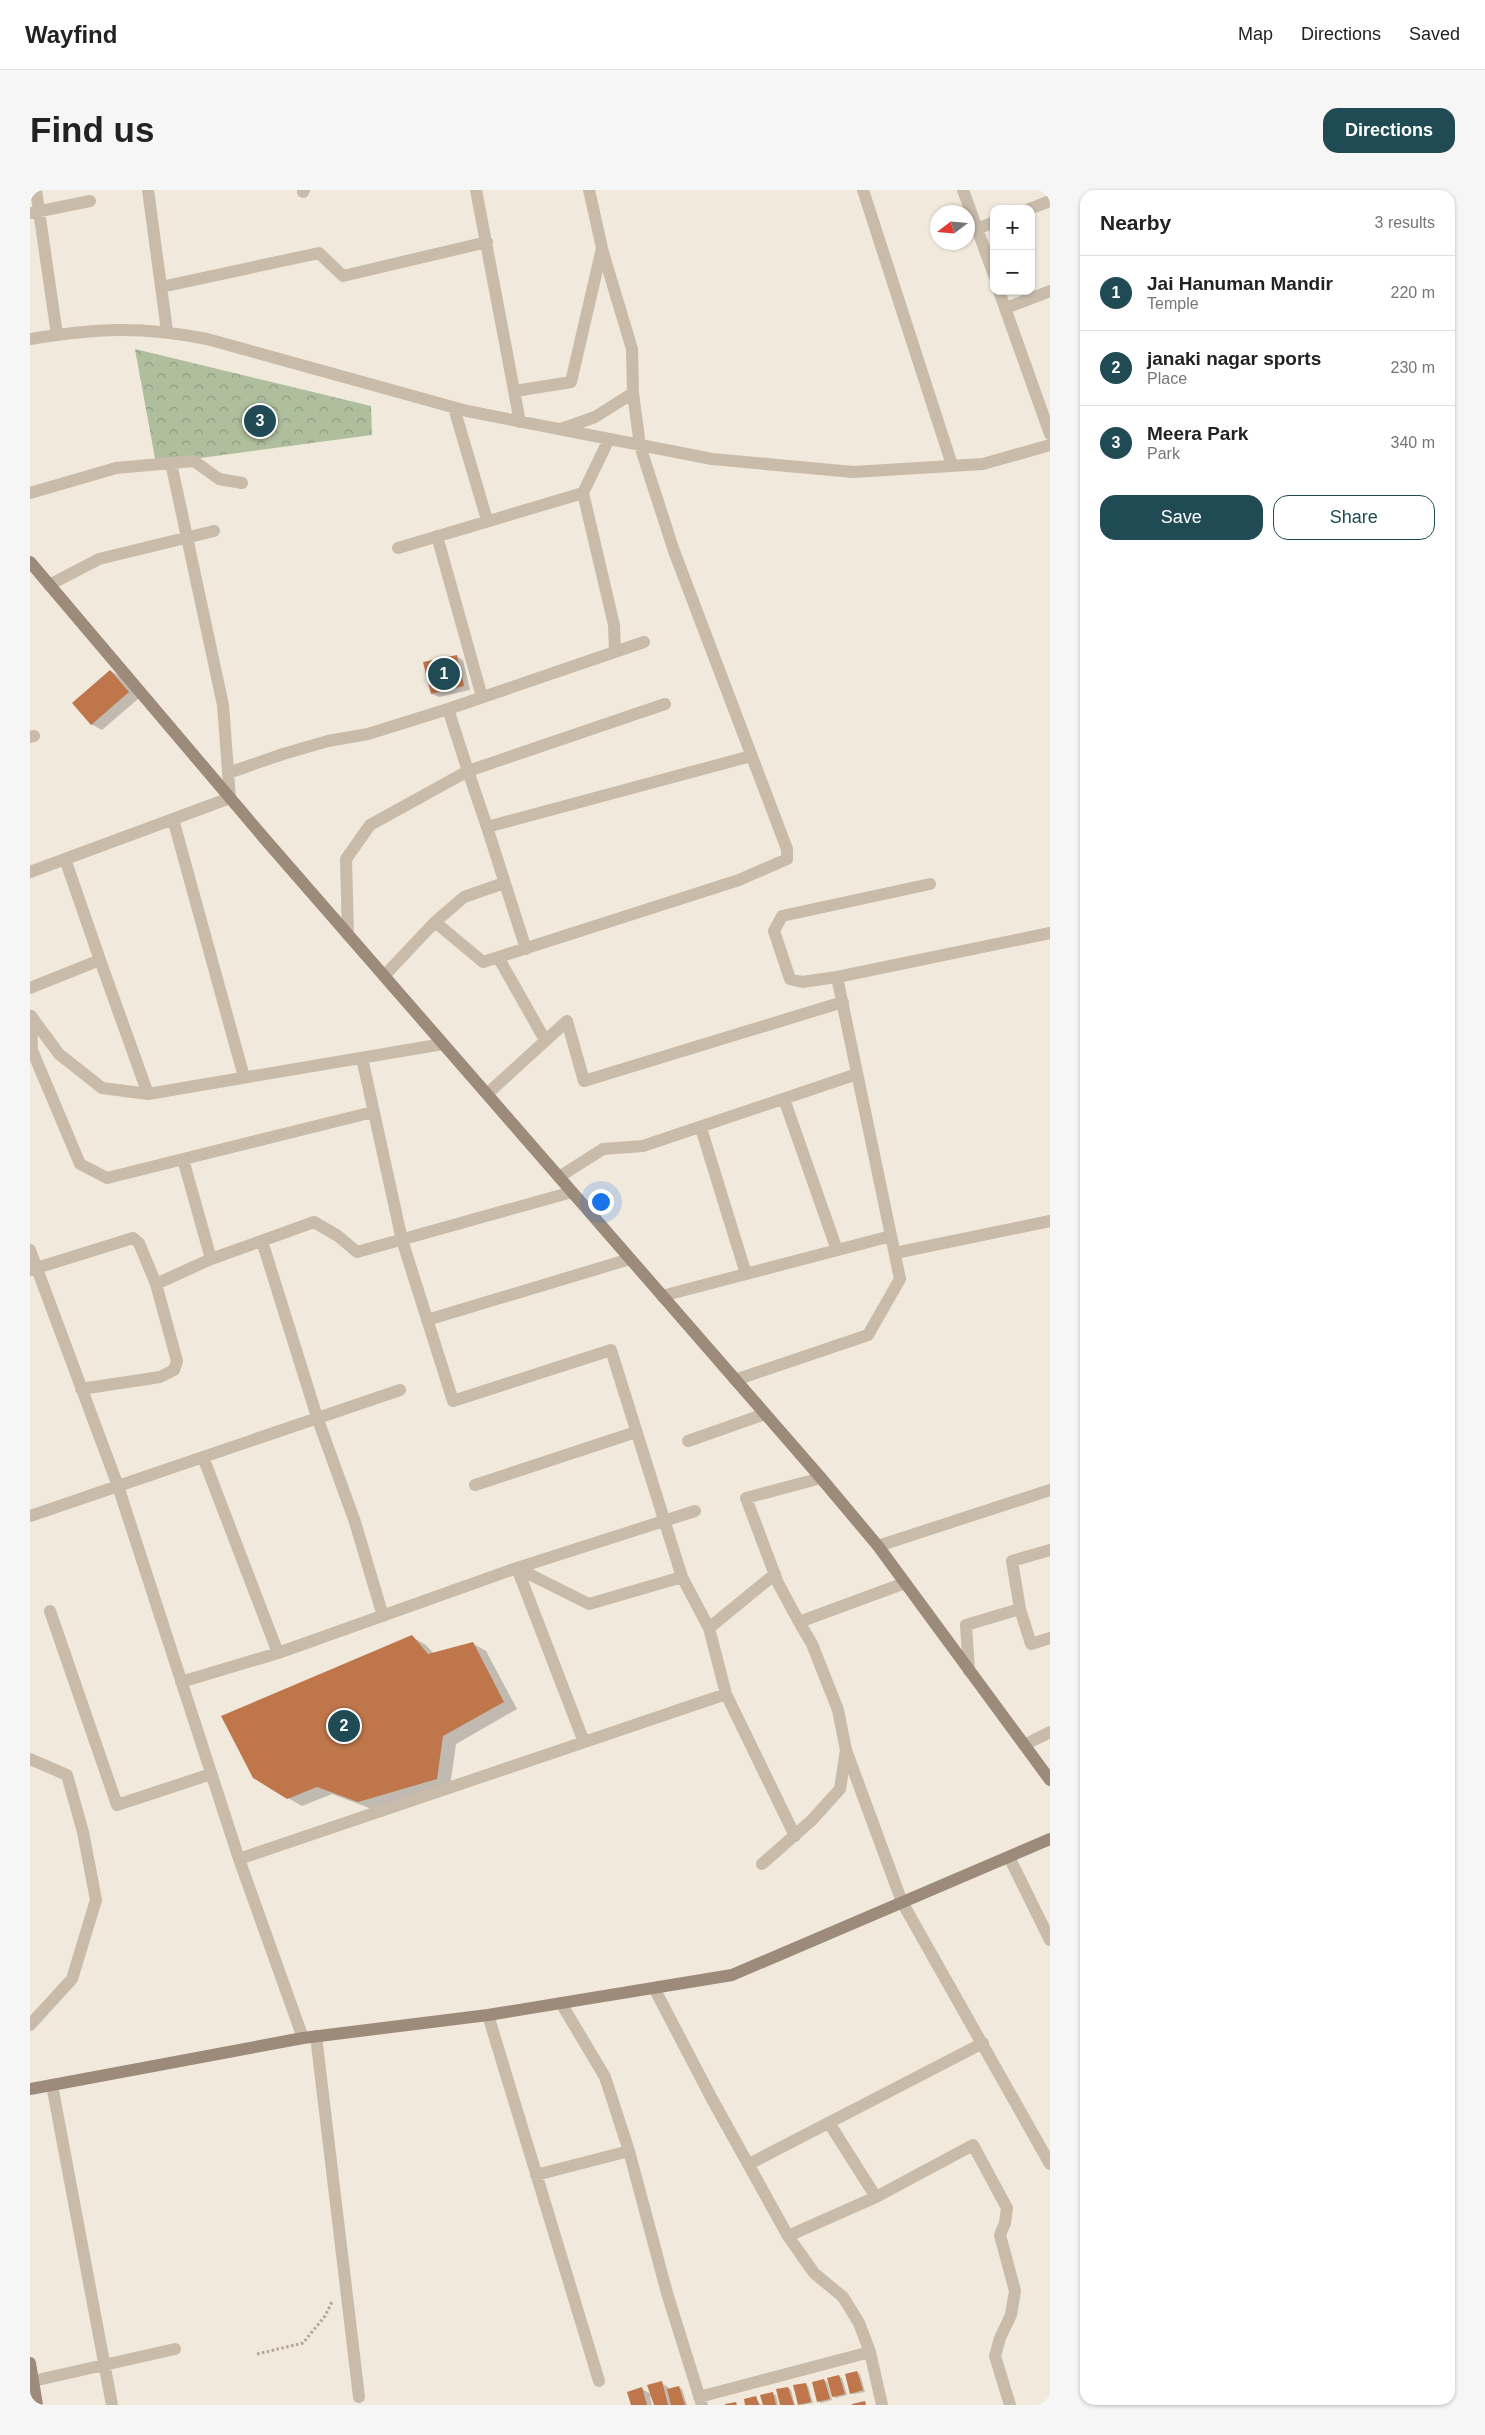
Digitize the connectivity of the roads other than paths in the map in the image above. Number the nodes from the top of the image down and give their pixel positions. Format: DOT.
graph roads {
  1 [pos="36,190"];
  2 [pos="148,190"];
  3 [pos="476,190"];
  4 [pos="589,190"];
  5 [pos="863,190"];
  6 [pos="964,190"];
  7 [pos="90,201"];
  8 [pos="1050,201"];
  9 [pos="1035,207"];
  10 [pos="35,212"];
  11 [pos="990,224"];
  12 [pos="977,229"];
  13 [pos="487,242"];
  14 [pos="602,248"];
  15 [pos="990,264"];
  16 [pos="161,287"];
  17 [pos="1050,291"];
  18 [pos="1001,295"];
  19 [pos="1006,308"];
  20 [pos="167,330"];
  21 [pos="57,335"];
  22 [pos="30,339"];
  23 [pos="515,391"];
  24 [pos="633,393"];
  25 [pos="454,408"];
  26 [pos="520,422"];
  27 [pos="561,429"];
  28 [pos="1050,434"];
  29 [pos="608,439"];
  30 [pos="1050,444"];
  31 [pos="640,446"];
  32 [pos="171,463"];
  33 [pos="952,465"];
  34 [pos="242,483"];
  35 [pos="30,492"];
  36 [pos="583,493"];
  37 [pos="487,520"];
  38 [pos="214,531"];
  39 [pos="437,536"];
  40 [pos="187,538"];
  41 [pos="398,548"];
  42 [pos="30,562"];
  43 [pos="49,585"];
  44 [pos="644,642"];
  45 [pos="615,652"];
  46 [pos="482,697"];
  47 [pos="665,704"];
  48 [pos="448,708"];
  49 [pos="751,756"];
  50 [pos="468,771"];
  51 [pos="228,773"];
  52 [pos="230,798"];
  53 [pos="173,819"];
  54 [pos="487,827"];
  55 [pos="65,859"];
  56 [pos="30,872"];
  57 [pos="504,883"];
  58 [pos="930,884"];
  59 [pos="435,922"];
  60 [pos="1050,933"];
  61 [pos="348,935"];
  62 [pos="526,949"];
  63 [pos="498,958"];
  64 [pos="100,960"];
  65 [pos="384,976"];
  66 [pos="838,977"];
  67 [pos="30,988"];
  68 [pos="843,1002"];
  69 [pos="31,1015"];
  70 [pos="545,1040"];
  71 [pos="443,1044"];
  72 [pos="362,1058"];
  73 [pos="857,1074"];
  74 [pos="244,1078"];
  75 [pos="148,1094"];
  76 [pos="487,1094"];
  77 [pos="784,1099"];
  78 [pos="374,1112"];
  79 [pos="701,1128"];
  80 [pos="183,1159"];
  81 [pos="559,1177"];
  82 [pos="572,1192"];
  83 [pos="1050,1221"];
  84 [pos="891,1236"];
  85 [pos="402,1240"];
  86 [pos="262,1241"];
  87 [pos="30,1250"];
  88 [pos="838,1250"];
  89 [pos="895,1254"];
  90 [pos="211,1259"];
  91 [pos="630,1259"];
  92 [pos="33,1269"];
  93 [pos="746,1274"];
  94 [pos="156,1284"];
  95 [pos="662,1296"];
  96 [pos="427,1320"];
  97 [pos="735,1380"];
  98 [pos="81,1389"];
  99 [pos="400,1390"];
  100 [pos="765,1414"];
  101 [pos="317,1417"];
  102 [pos="636,1432"];
  103 [pos="688,1441"];
  104 [pos="203,1457"];
  105 [pos="821,1478"];
  106 [pos="475,1485"];
  107 [pos="118,1486"];
  108 [pos="1050,1490"];
  109 [pos="695,1511"];
  110 [pos="30,1516"];
  111 [pos="665,1520"];
  112 [pos="878,1546"];
  113 [pos="1050,1550"];
  114 [pos="518,1568"];
  115 [pos="775,1574"];
  116 [pos="682,1577"];
  117 [pos="905,1583"];
  118 [pos="1020,1609"];
  119 [pos="50,1612"];
  120 [pos="383,1616"];
  121 [pos="799,1622"];
  122 [pos="709,1628"];
  123 [pos="1050,1638"];
  124 [pos="278,1653"];
  125 [pos="970,1672"];
  126 [pos="181,1682"];
  127 [pos="726,1694"];
  128 [pos="1050,1732"];
  129 [pos="584,1742"];
  130 [pos="1024,1745"];
  131 [pos="846,1750"];
  132 [pos="30,1759"];
  133 [pos="211,1774"];
  134 [pos="1050,1780"];
  135 [pos="795,1836"];
  136 [pos="1050,1839"];
  137 [pos="1009,1857"];
  138 [pos="239,1859"];
  139 [pos="762,1864"];
  140 [pos="902,1902"];
  141 [pos="1050,1940"];
  142 [pos="654,1988"];
  143 [pos="561,2003"];
  144 [pos="488,2015"];
  145 [pos="30,2026"];
  146 [pos="310,2037"];
  147 [pos="983,2043"];
  148 [pos="52,2085"];
  149 [pos="30,2089"];
  150 [pos="829,2123"];
  151 [pos="630,2151"];
  152 [pos="749,2164"];
  153 [pos="1050,2164"];
  154 [pos="536,2175"];
  155 [pos="876,2196"];
  156 [pos="788,2236"];
  157 [pos="175,2349"];
  158 [pos="870,2352"];
  159 [pos="30,2363"];
  160 [pos="105,2365"];
  161 [pos="33,2381"];
  162 [pos="598,2381"];
  163 [pos="359,2396"];
  164 [pos="701,2401"];
  165 [pos="37,2405"];
  166 [pos="112,2405"];
  167 [pos="882,2405"];
  168 [pos="1010,2405"];
  1 -- 10 [label="street"];
  2 -- 16 [label="street"];
  3 -- 13 [label="street"];
  4 -- 14 [label="street"];
  5 -- 33 [label="street"];
  6 -- 12 [label="street"];
  7 -- 10 [label="street"];
  8 -- 9 [label="street"];
  10 -- 21 [label="street"];
  11 -- 12 [label="street"];
  12 -- 15 [label="street"];
  13 -- 16 [label="street"];
  13 -- 23 [label="street"];
  14 -- 23 [label="street"];
  14 -- 24 [label="street"];
  16 -- 20 [label="street"];
  17 -- 19 [label="street"];
  18 -- 19 [label="street"];
  19 -- 28 [label="street"];
  20 -- 21 [label="street"];
  20 -- 25 [label="street"];
  21 -- 22 [label="street"];
  23 -- 26 [label="street"];
  24 -- 27 [label="street"];
  24 -- 31 [label="street"];
  25 -- 26 [label="street"];
  25 -- 37 [label="street"];
  26 -- 27 [label="street"];
  27 -- 29 [label="street"];
  29 -- 31 [label="street"];
  29 -- 36 [label="street"];
  30 -- 33 [label="street"];
  31 -- 33 [label="street"];
  31 -- 49 [label="street"];
  32 -- 34 [label="street"];
  32 -- 35 [label="street"];
  32 -- 40 [label="street"];
  36 -- 37 [label="street"];
  36 -- 45 [label="street"];
  37 -- 39 [label="street"];
  38 -- 40 [label="street"];
  39 -- 41 [label="street"];
  39 -- 46 [label="street"];
  40 -- 43 [label="street"];
  40 -- 51 [label="street"];
  42 -- 43 [label="street"];
  43 -- 52 [label="street"];
  44 -- 45 [label="street"];
  45 -- 46 [label="street"];
  46 -- 48 [label="street"];
  47 -- 50 [label="street"];
  48 -- 50 [label="street"];
  48 -- 51 [label="street"];
  49 -- 54 [label="street"];
  49 -- 62 [label="street"];
  50 -- 54 [label="street"];
  50 -- 61 [label="street"];
  51 -- 52 [label="street"];
  52 -- 53 [label="street"];
  52 -- 61 [label="street"];
  53 -- 55 [label="street"];
  53 -- 74 [label="street"];
  54 -- 57 [label="street"];
  55 -- 56 [label="street"];
  55 -- 64 [label="street"];
  57 -- 59 [label="street"];
  57 -- 62 [label="street"];
  58 -- 66 [label="street"];
  59 -- 63 [label="street"];
  59 -- 65 [label="street"];
  60 -- 66 [label="street"];
  61 -- 65 [label="street"];
  62 -- 63 [label="street"];
  63 -- 70 [label="street"];
  64 -- 67 [label="street"];
  64 -- 75 [label="street"];
  65 -- 71 [label="street"];
  66 -- 68 [label="street"];
  68 -- 70 [label="street"];
  68 -- 73 [label="street"];
  69 -- 75 [label="street"];
  69 -- 80 [label="street"];
  70 -- 76 [label="street"];
  71 -- 72 [label="street"];
  71 -- 76 [label="street"];
  72 -- 74 [label="street"];
  72 -- 78 [label="street"];
  73 -- 77 [label="street"];
  73 -- 84 [label="street"];
  74 -- 75 [label="street"];
  76 -- 81 [label="street"];
  77 -- 79 [label="street"];
  77 -- 88 [label="street"];
  78 -- 80 [label="street"];
  78 -- 85 [label="street"];
  79 -- 81 [label="street"];
  79 -- 93 [label="street"];
  80 -- 90 [label="street"];
  81 -- 82 [label="street"];
  82 -- 85 [label="street"];
  82 -- 91 [label="street"];
  83 -- 89 [label="street"];
  84 -- 88 [label="street"];
  84 -- 89 [label="street"];
  85 -- 86 [label="street"];
  85 -- 96 [label="street"];
  86 -- 90 [label="street"];
  86 -- 101 [label="street"];
  87 -- 92 [label="street"];
  88 -- 93 [label="street"];
  89 -- 97 [label="street"];
  90 -- 94 [label="street"];
  91 -- 95 [label="street"];
  91 -- 96 [label="street"];
  92 -- 94 [label="street"];
  92 -- 98 [label="street"];
  93 -- 95 [label="street"];
  94 -- 98 [label="street"];
  95 -- 97 [label="street"];
  96 -- 102 [label="street"];
  97 -- 100 [label="street"];
  98 -- 107 [label="street"];
  99 -- 101 [label="street"];
  100 -- 103 [label="street"];
  100 -- 105 [label="street"];
  101 -- 104 [label="street"];
  101 -- 120 [label="street"];
  102 -- 106 [label="street"];
  102 -- 111 [label="street"];
  104 -- 107 [label="street"];
  104 -- 124 [label="street"];
  105 -- 112 [label="street"];
  105 -- 115 [label="street"];
  107 -- 110 [label="street"];
  107 -- 126 [label="street"];
  108 -- 112 [label="street"];
  109 -- 111 [label="street"];
  111 -- 114 [label="street"];
  111 -- 116 [label="street"];
  112 -- 117 [label="street"];
  113 -- 118 [label="street"];
  114 -- 116 [label="street"];
  114 -- 120 [label="street"];
  114 -- 129 [label="street"];
  115 -- 121 [label="street"];
  115 -- 122 [label="street"];
  116 -- 122 [label="street"];
  117 -- 121 [label="street"];
  117 -- 125 [label="street"];
  118 -- 123 [label="street"];
  118 -- 125 [label="street"];
  119 -- 133 [label="street"];
  120 -- 124 [label="street"];
  121 -- 131 [label="street"];
  122 -- 127 [label="street"];
  124 -- 126 [label="street"];
  125 -- 130 [label="street"];
  126 -- 133 [label="street"];
  127 -- 129 [label="street"];
  127 -- 135 [label="street"];
  128 -- 130 [label="street"];
  129 -- 138 [label="street"];
  130 -- 134 [label="street"];
  131 -- 135 [label="street"];
  131 -- 140 [label="street"];
  132 -- 145 [label="street"];
  133 -- 138 [label="street"];
  135 -- 139 [label="street"];
  136 -- 137 [label="street"];
  137 -- 140 [label="street"];
  137 -- 141 [label="street"];
  138 -- 146 [label="street"];
  140 -- 142 [label="street"];
  140 -- 147 [label="street"];
  142 -- 143 [label="street"];
  142 -- 152 [label="street"];
  143 -- 144 [label="street"];
  143 -- 151 [label="street"];
  144 -- 146 [label="street"];
  144 -- 154 [label="street"];
  146 -- 148 [label="street"];
  146 -- 163 [label="street"];
  147 -- 150 [label="street"];
  147 -- 153 [label="street"];
  148 -- 149 [label="street"];
  148 -- 160 [label="street"];
  150 -- 152 [label="street"];
  150 -- 155 [label="street"];
  151 -- 154 [label="street"];
  151 -- 164 [label="street"];
  152 -- 156 [label="street"];
  154 -- 162 [label="street"];
  155 -- 156 [label="street"];
  155 -- 168 [label="street"];
  156 -- 158 [label="street"];
  157 -- 160 [label="street"];
  158 -- 164 [label="street"];
  158 -- 167 [label="street"];
  159 -- 161 [label="street"];
  160 -- 161 [label="street"];
  160 -- 166 [label="street"];
  161 -- 165 [label="street"];
}
